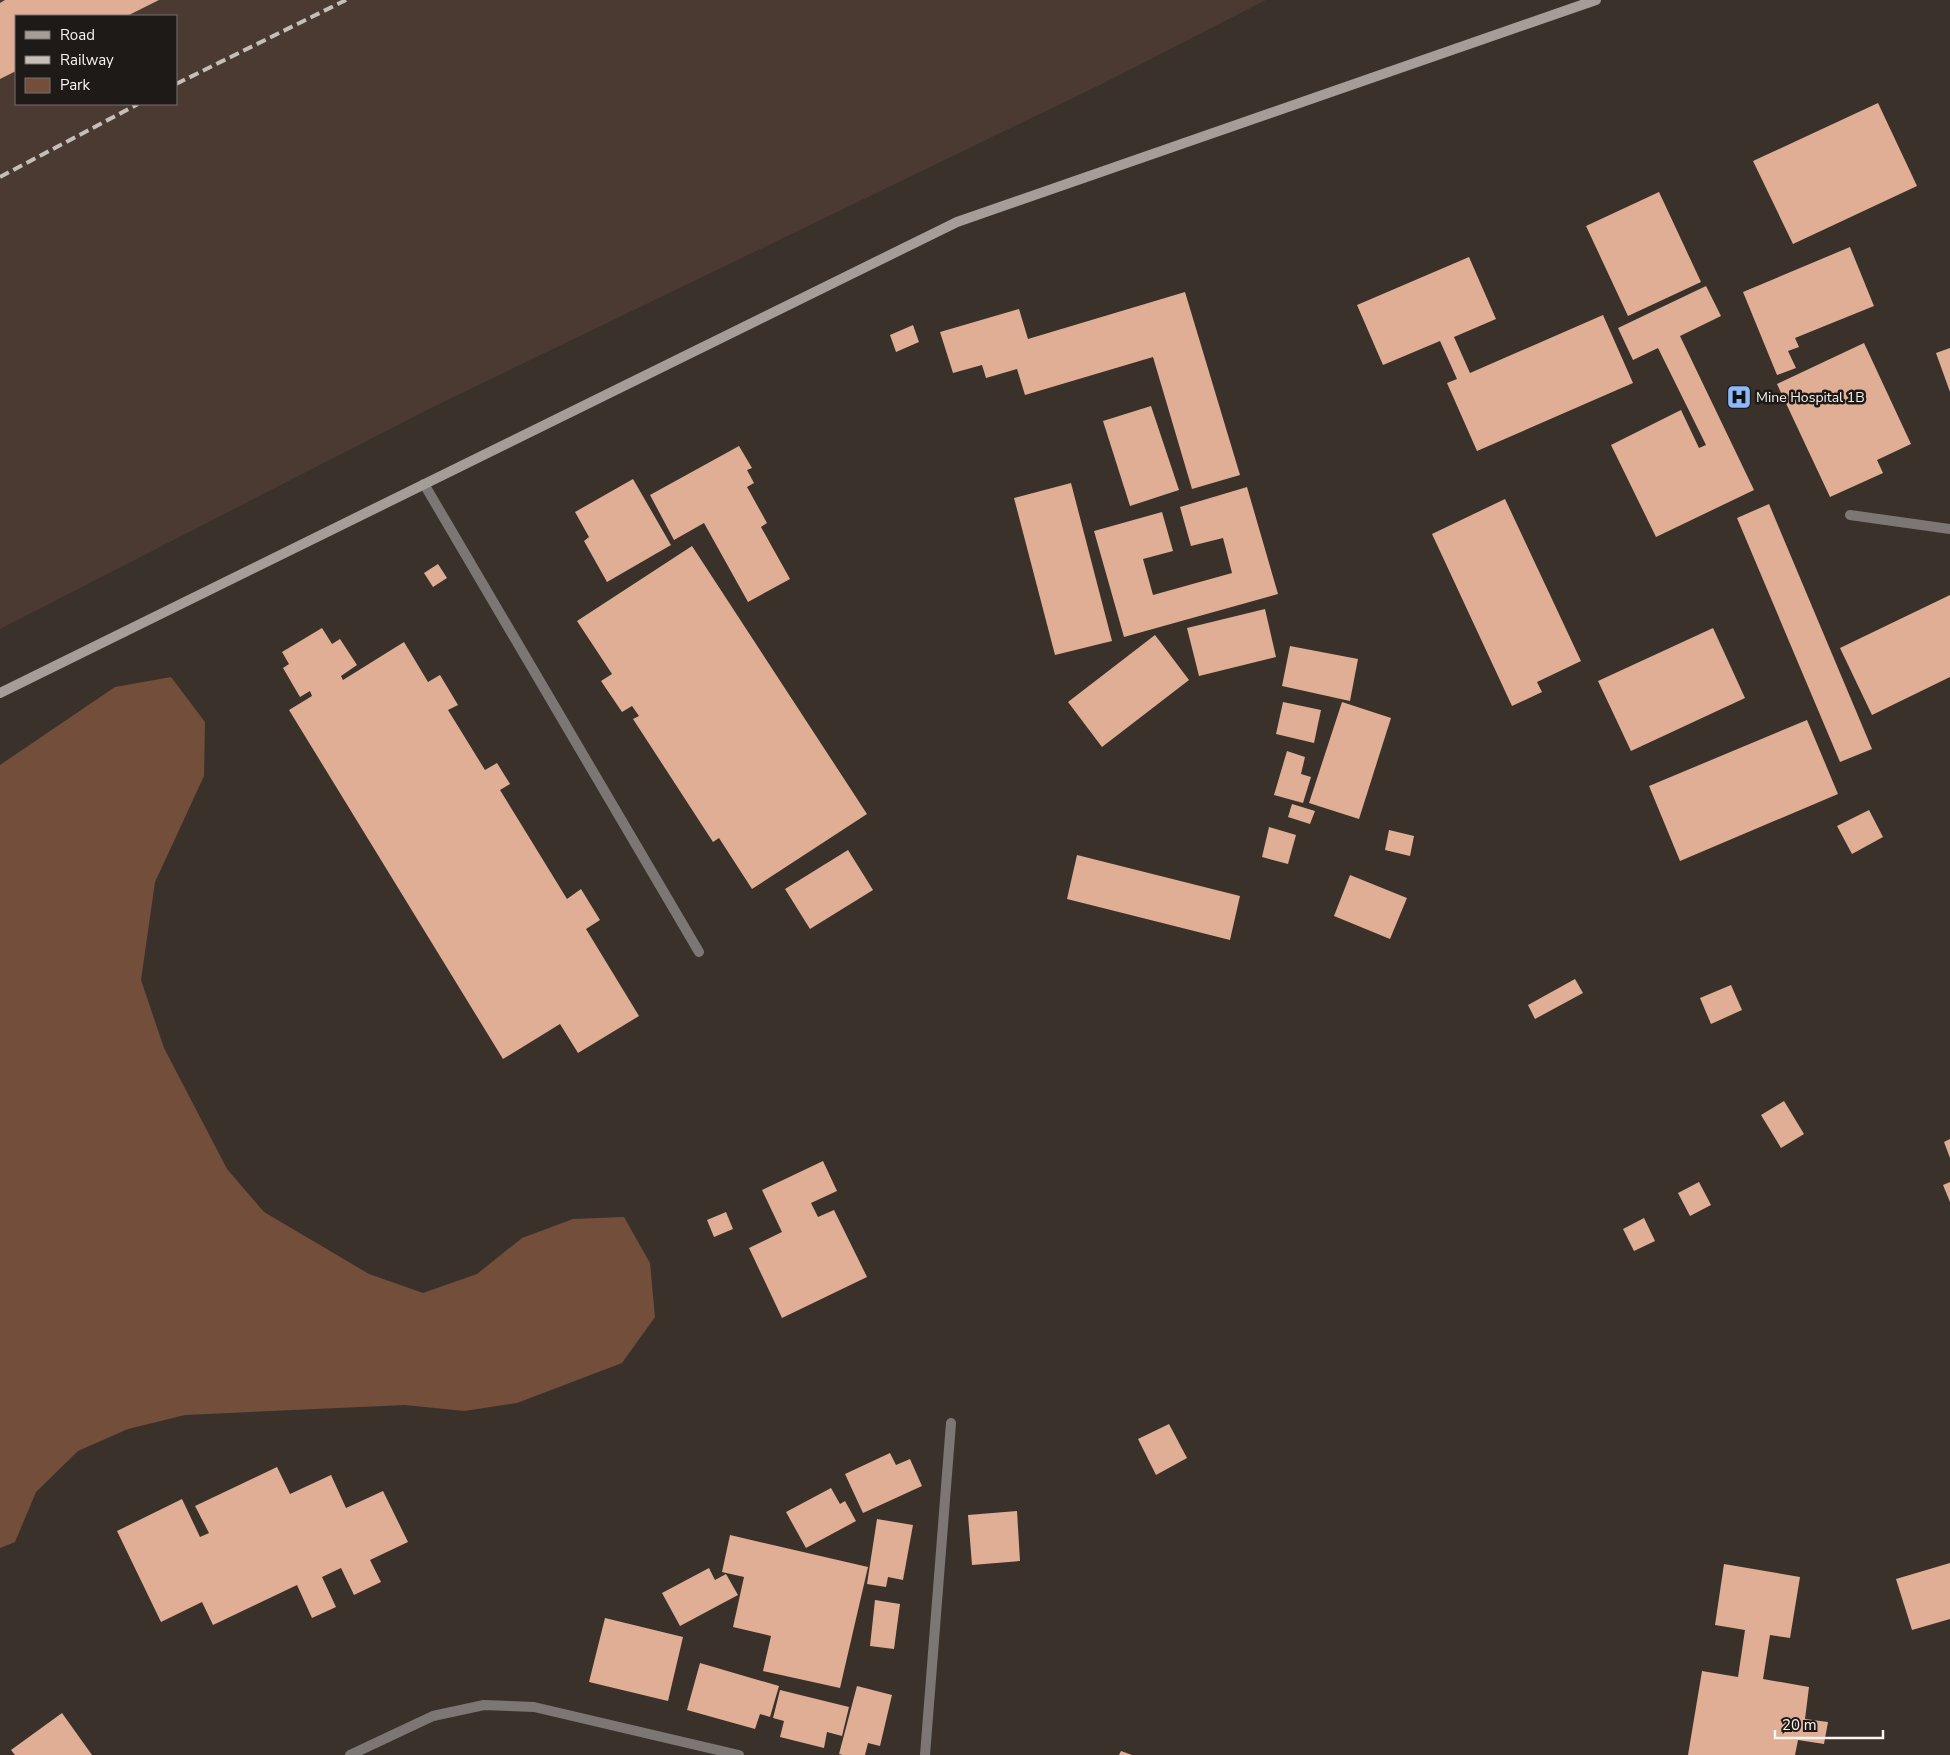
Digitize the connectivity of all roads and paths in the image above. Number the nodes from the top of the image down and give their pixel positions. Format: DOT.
graph roads {
  1 [pos="1596,0"];
  2 [pos="424,484"];
  3 [pos="1850,514"];
  4 [pos="1950,529"];
  5 [pos="0,693"];
  6 [pos="699,952"];
  7 [pos="952,1423"];
  8 [pos="350,1755"];
  9 [pos="739,1755"];
  10 [pos="925,1755"];
  1 -- 2 [label="street"];
  2 -- 5 [label="street"];
  2 -- 6 [label="street"];
  3 -- 4 [label="street"];
  7 -- 10 [label="street"];
  8 -- 9 [label="street"];
}
